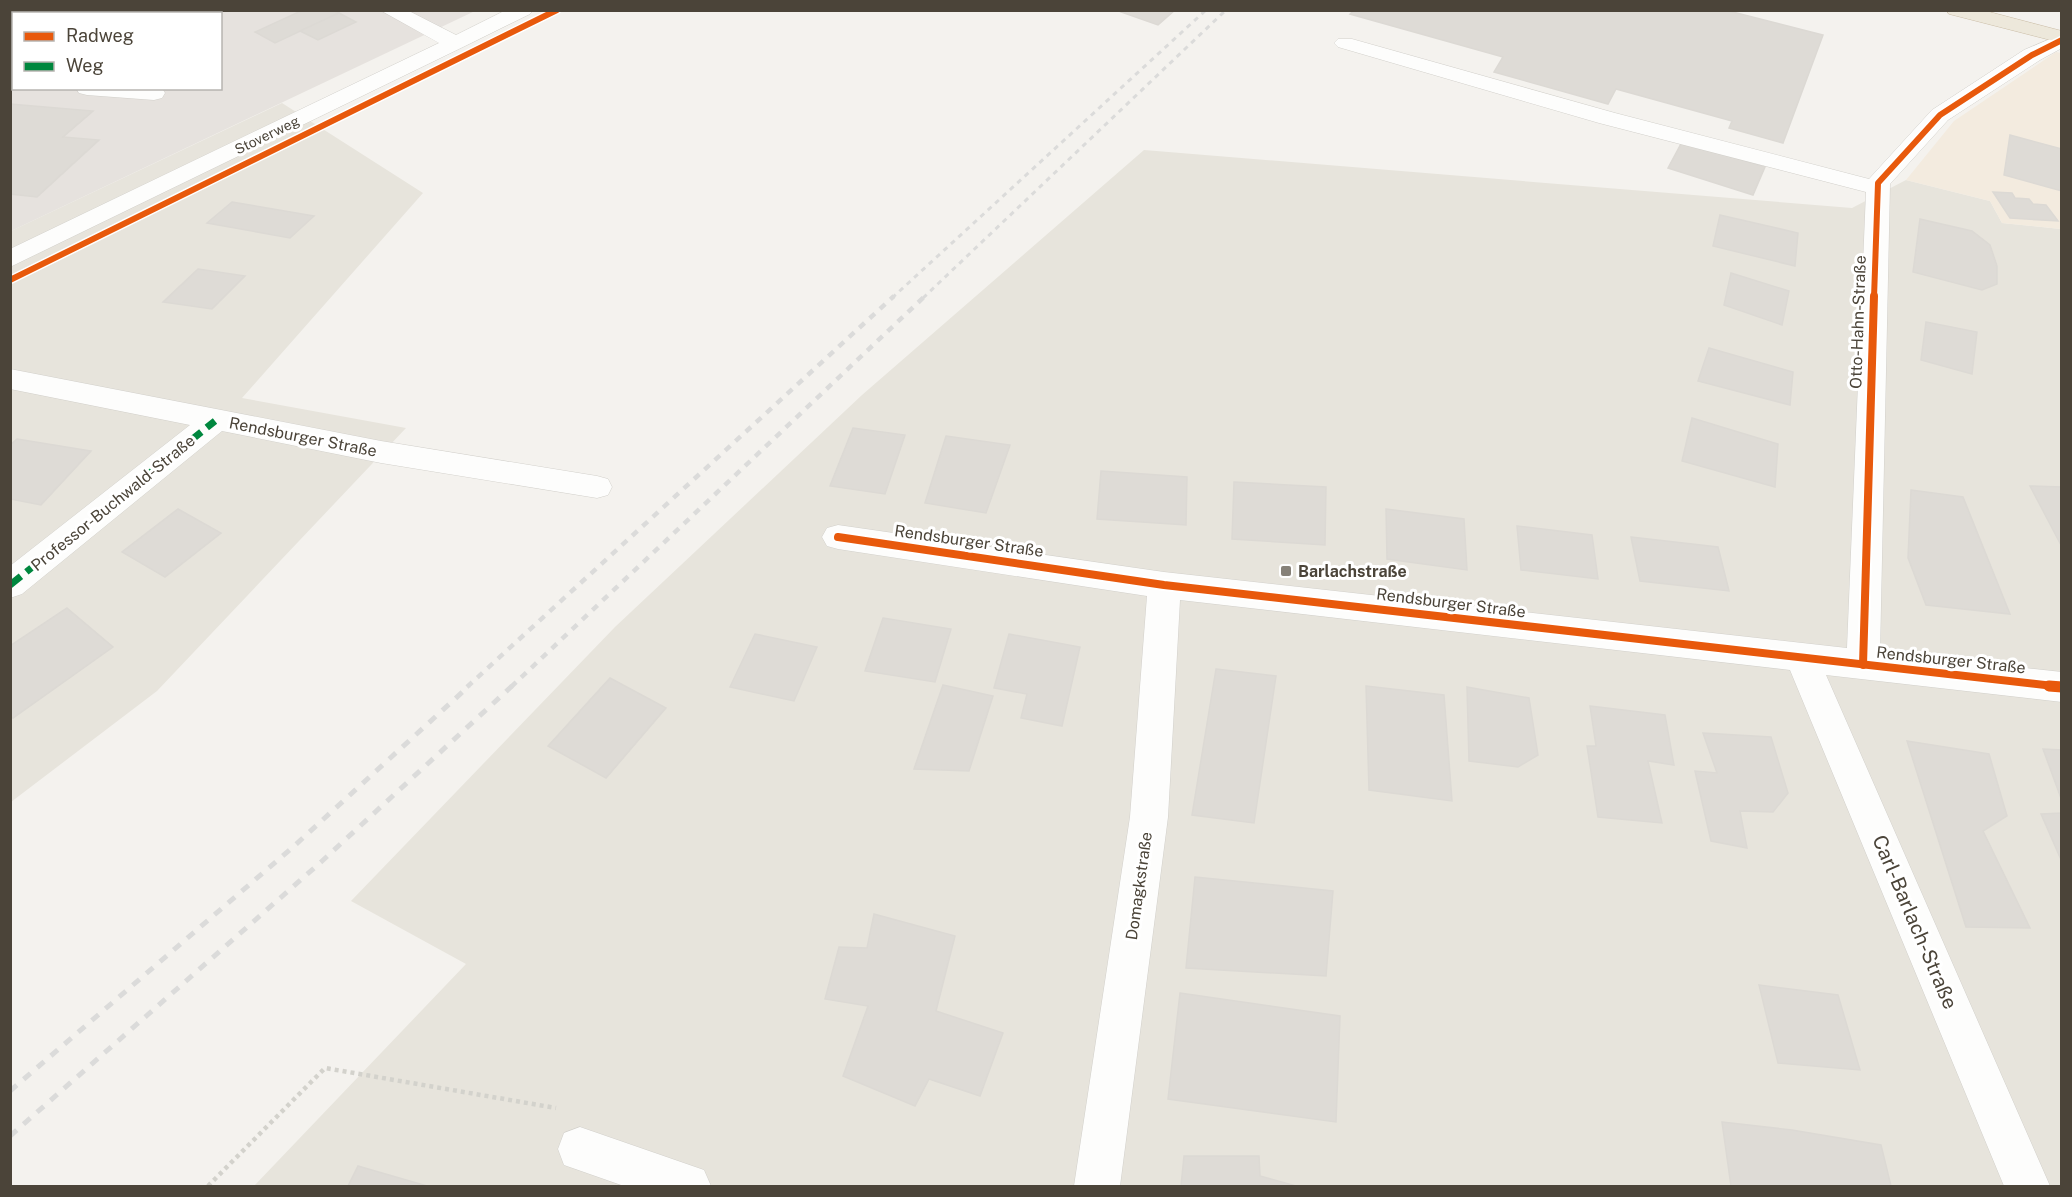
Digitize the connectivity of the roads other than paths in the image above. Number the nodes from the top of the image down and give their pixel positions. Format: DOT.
graph roads {
  1 [pos="390,10"];
  2 [pos="523,10"];
  3 [pos="1956,10"];
  4 [pos="2032,10"];
  5 [pos="2061,18"];
  6 [pos="2049,41"];
  7 [pos="456,43"];
  8 [pos="1345,43"];
  9 [pos="114,90"];
  10 [pos="154,93"];
  11 [pos="1877,188"];
  12 [pos="10,260"];
  13 [pos="10,379"];
  14 [pos="215,421"];
  15 [pos="597,486"];
  16 [pos="838,537"];
  17 [pos="10,585"];
  18 [pos="1164,585"];
  19 [pos="1802,658"];
  20 [pos="1863,665"];
  21 [pos="2061,687"];
  22 [pos="580,1149"];
  23 [pos="688,1186"];
  24 [pos="1096,1186"];
  25 [pos="2027,1186"];
  1 -- 7 [label="street"];
  2 -- 7 [label="street, Stoverweg"];
  3 -- 6 [label="highway"];
  4 -- 5 [label="highway"];
  6 -- 11 [label="street"];
  7 -- 12 [label="street, Stoverweg"];
  8 -- 11 [label="street"];
  9 -- 10 [label="street"];
  11 -- 20 [label="street, Otto-Hahn-Straße"];
  13 -- 14 [label="street, Rendsburger Straße"];
  14 -- 15 [label="street, Rendsburger Straße"];
  14 -- 17 [label="street, Professor-Buchwald-Straße"];
  16 -- 18 [label="street, Rendsburger Straße"];
  18 -- 19 [label="street, Rendsburger Straße"];
  18 -- 24 [label="street, Domagkstraße"];
  19 -- 20 [label="street, Rendsburger Straße"];
  19 -- 25 [label="street, Carl-Barlach-Straße"];
  20 -- 21 [label="street, Rendsburger Straße"];
  22 -- 23 [label="street"];
}
